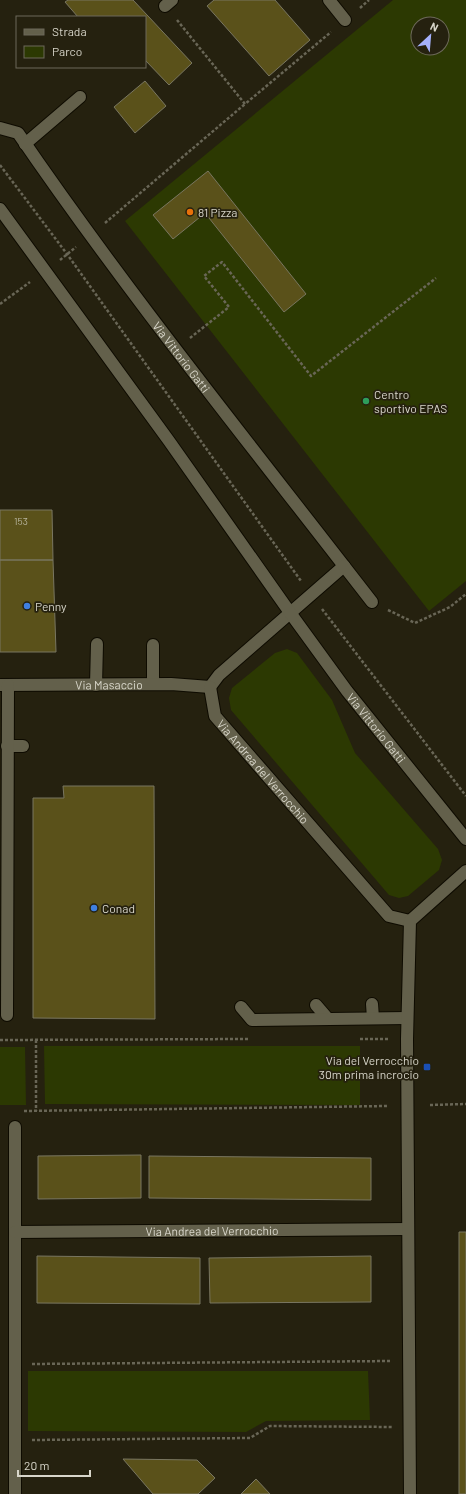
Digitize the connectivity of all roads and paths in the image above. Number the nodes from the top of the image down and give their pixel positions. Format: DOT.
graph roads {
  1 [pos="329,0"];
  2 [pos="369,0"];
  3 [pos="168,3"];
  4 [pos="346,20"];
  5 [pos="80,97"];
  6 [pos="246,104"];
  7 [pos="0,128"];
  8 [pos="25,144"];
  9 [pos="0,165"];
  10 [pos="0,209"];
  11 [pos="90,235"];
  12 [pos="67,254"];
  13 [pos="436,278"];
  14 [pos="176,349"];
  15 [pos="344,566"];
  16 [pos="466,594"];
  17 [pos="312,595"];
  18 [pos="372,602"];
  19 [pos="291,614"];
  20 [pos="97,644"];
  21 [pos="153,645"];
  22 [pos="153,684"];
  23 [pos="4,685"];
  24 [pos="96,685"];
  25 [pos="210,687"];
  26 [pos="7,746"];
  27 [pos="23,746"];
  28 [pos="466,796"];
  29 [pos="466,839"];
  30 [pos="466,871"];
  31 [pos="410,921"];
  32 [pos="372,1004"];
  33 [pos="316,1005"];
  34 [pos="241,1007"];
  35 [pos="7,1015"];
  36 [pos="373,1018"];
  37 [pos="407,1018"];
  38 [pos="328,1019"];
  39 [pos="257,1039"];
  40 [pos="360,1039"];
  41 [pos="407,1039"];
  42 [pos="0,1040"];
  43 [pos="36,1040"];
  44 [pos="466,1104"];
  45 [pos="430,1105"];
  46 [pos="388,1106"];
  47 [pos="22,1112"];
  48 [pos="36,1112"];
  49 [pos="15,1127"];
  50 [pos="408,1229"];
  51 [pos="15,1232"];
  52 [pos="408,1361"];
  53 [pos="16,1365"];
  54 [pos="409,1427"];
  55 [pos="15,1440"];
  56 [pos="15,1494"];
  57 [pos="410,1494"];
  1 -- 4 [label="street"];
  2 -- 4 [label="path"];
  3 -- 6 [label="path"];
  4 -- 6 [label="path"];
  5 -- 8 [label="street"];
  6 -- 11 [label="path"];
  7 -- 8 [label="street, Via Vittorio Gatti"];
  8 -- 11 [label="street, Via Vittorio Gatti"];
  9 -- 12 [label="path"];
  10 -- 19 [label="street, Via Vittorio Gatti"];
  11 -- 12 [label="path"];
  11 -- 14 [label="street, Via Vittorio Gatti"];
  12 -- 17 [label="path"];
  13 -- 14 [label="path"];
  14 -- 15 [label="street, Via Vittorio Gatti"];
  15 -- 17 [label="street"];
  15 -- 18 [label="street, Via Vittorio Gatti"];
  16 -- 18 [label="path"];
  17 -- 19 [label="street"];
  17 -- 28 [label="path"];
  19 -- 25 [label="street"];
  19 -- 29 [label="street, Via Vittorio Gatti"];
  20 -- 24 [label="street"];
  21 -- 22 [label="street"];
  22 -- 24 [label="street, Via Masaccio"];
  22 -- 25 [label="street, Via Masaccio"];
  23 -- 24 [label="street, Via Masaccio"];
  23 -- 26 [label="street, Via Masaccio"];
  25 -- 31 [label="street, Via Andrea del Verrocchio"];
  26 -- 27 [label="street"];
  26 -- 35 [label="street, Via Masaccio"];
  30 -- 31 [label="street"];
  31 -- 37 [label="street"];
  32 -- 36 [label="street"];
  33 -- 38 [label="street"];
  34 -- 38 [label="street"];
  36 -- 37 [label="street"];
  36 -- 38 [label="street"];
  37 -- 41 [label="street"];
  39 -- 43 [label="path"];
  40 -- 41 [label="path"];
  41 -- 50 [label="street"];
  42 -- 43 [label="path"];
  43 -- 48 [label="path"];
  44 -- 45 [label="path"];
  46 -- 48 [label="path"];
  47 -- 48 [label="path"];
  49 -- 51 [label="street"];
  50 -- 51 [label="street, Via Andrea del Verrocchio"];
  50 -- 52 [label="street"];
  51 -- 53 [label="street"];
  52 -- 53 [label="path"];
  52 -- 54 [label="street"];
  53 -- 55 [label="street"];
  54 -- 55 [label="path"];
  54 -- 57 [label="street"];
  55 -- 56 [label="street"];
}
